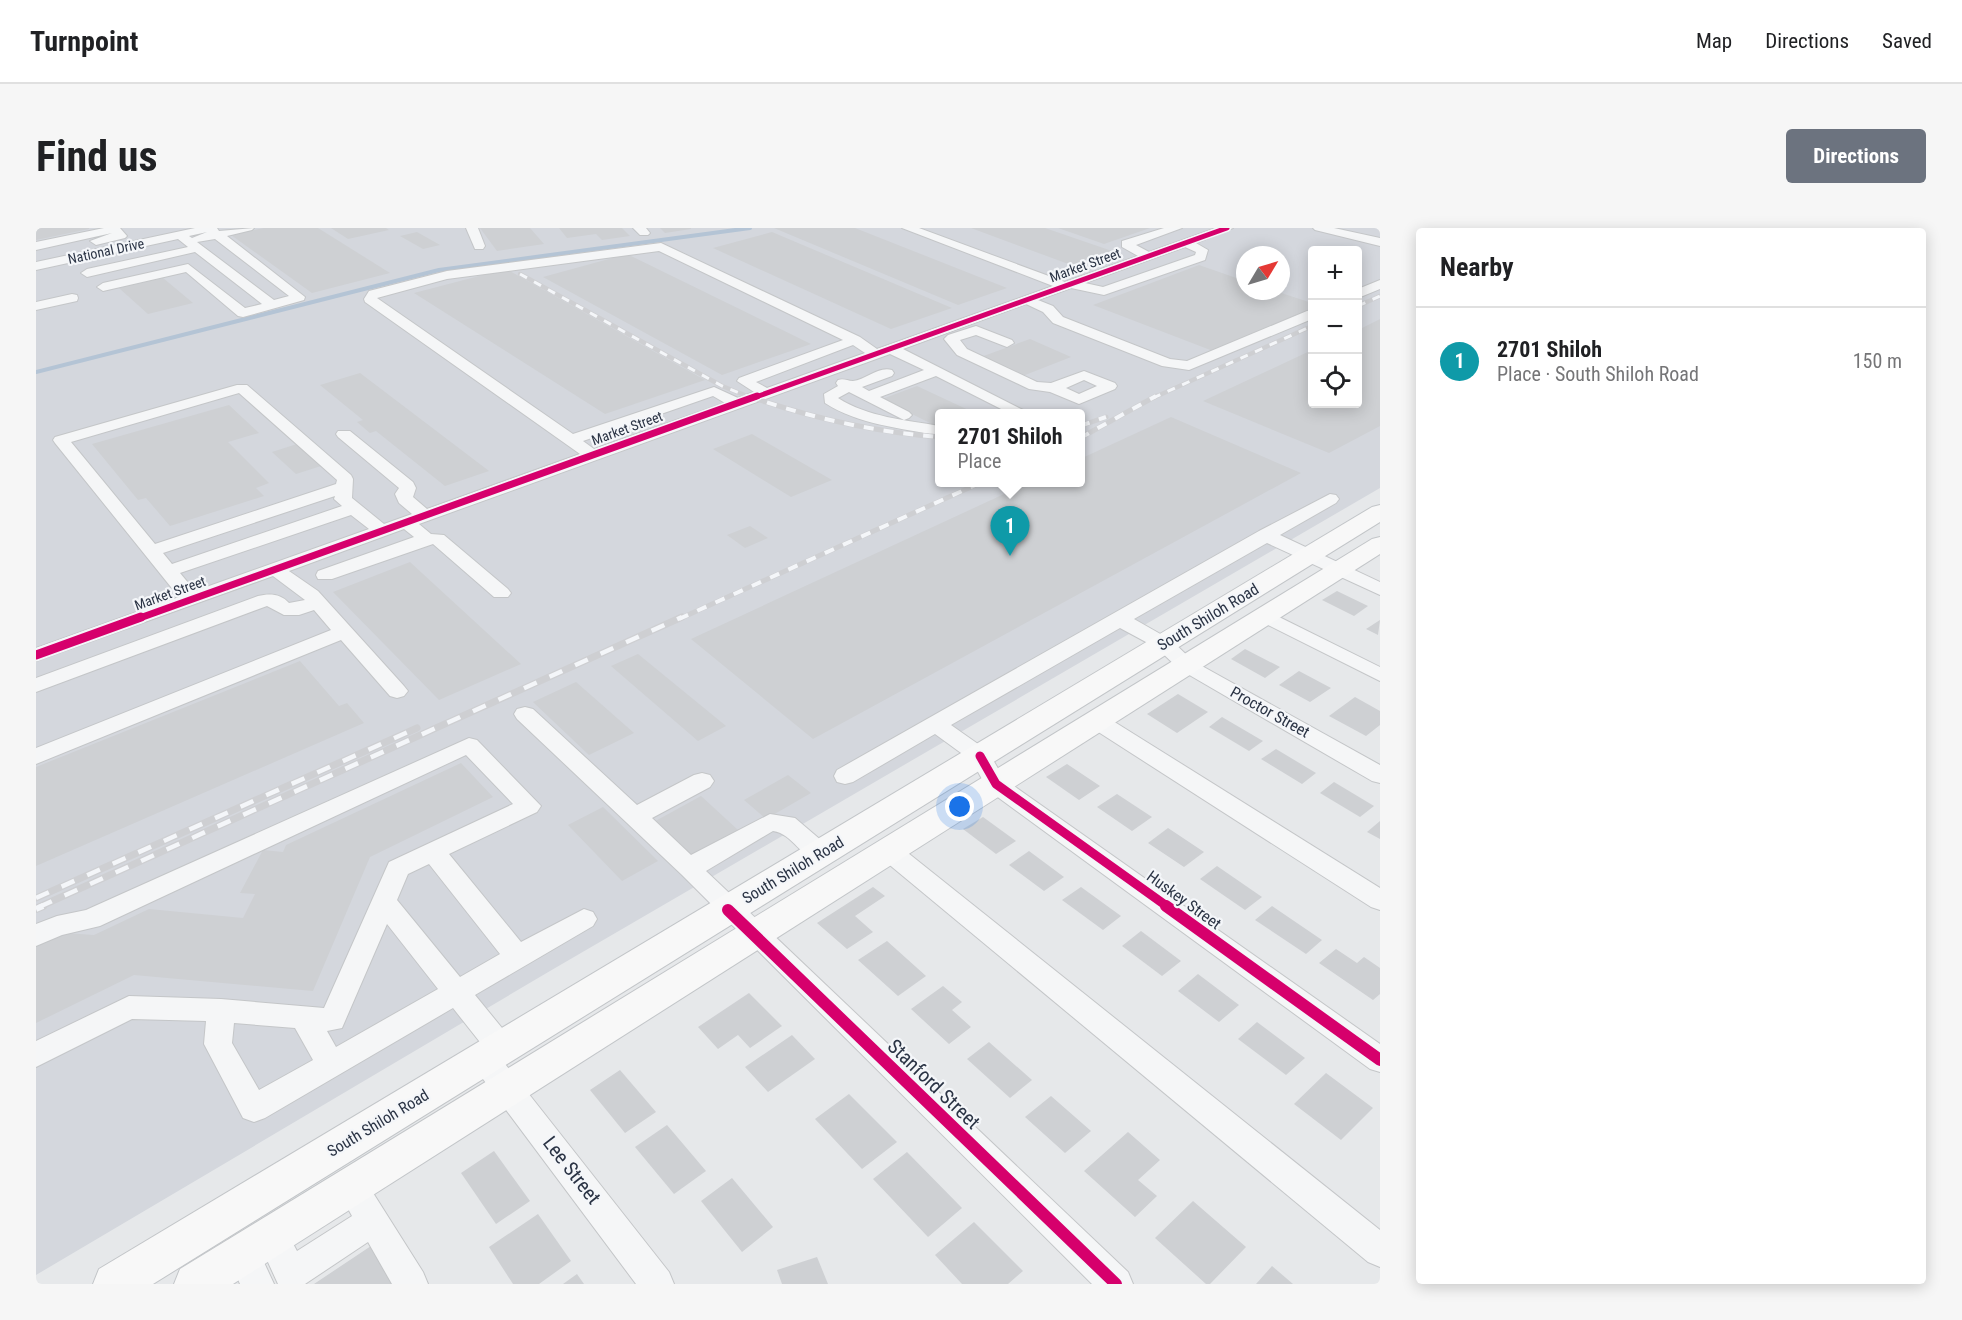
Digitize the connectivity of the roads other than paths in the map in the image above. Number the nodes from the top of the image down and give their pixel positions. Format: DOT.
graph roads {
  1 [pos="248,228"];
  2 [pos="472,228"];
  3 [pos="908,228"];
  4 [pos="1176,228"];
  5 [pos="1227,228"];
  6 [pos="1367,228"];
  7 [pos="113,229"];
  8 [pos="1327,229"];
  9 [pos="212,230"];
  10 [pos="1380,231"];
  11 [pos="1185,236"];
  12 [pos="1380,242"];
  13 [pos="193,245"];
  14 [pos="36,246"];
  15 [pos="479,246"];
  16 [pos="36,254"];
  17 [pos="1148,256"];
  18 [pos="41,265"];
  19 [pos="259,267"];
  20 [pos="87,273"];
  21 [pos="231,274"];
  22 [pos="1380,284"];
  23 [pos="1068,285"];
  24 [pos="1362,292"];
  25 [pos="115,297"];
  26 [pos="72,298"];
  27 [pos="1027,300"];
  28 [pos="272,305"];
  29 [pos="36,306"];
  30 [pos="1308,316"];
  31 [pos="935,332"];
  32 [pos="951,339"];
  33 [pos="855,340"];
  34 [pos="1007,343"];
  35 [pos="890,348"];
  36 [pos="875,354"];
  37 [pos="936,371"];
  38 [pos="823,372"];
  39 [pos="887,373"];
  40 [pos="850,387"];
  41 [pos="1053,388"];
  42 [pos="766,393"];
  43 [pos="868,396"];
  44 [pos="736,403"];
  45 [pos="1014,409"];
  46 [pos="935,430"];
  47 [pos="344,434"];
  48 [pos="571,440"];
  49 [pos="592,455"];
  50 [pos="344,487"];
  51 [pos="1330,499"];
  52 [pos="354,508"];
  53 [pos="1380,512"];
  54 [pos="415,519"];
  55 [pos="382,531"];
  56 [pos="1265,536"];
  57 [pos="426,539"];
  58 [pos="1380,544"];
  59 [pos="151,551"];
  60 [pos="1309,555"];
  61 [pos="275,569"];
  62 [pos="1339,570"];
  63 [pos="168,571"];
  64 [pos="325,575"];
  65 [pos="1380,589"];
  66 [pos="501,593"];
  67 [pos="191,599"];
  68 [pos="316,602"];
  69 [pos="1265,616"];
  70 [pos="1119,619"];
  71 [pos="344,632"];
  72 [pos="37,653"];
  73 [pos="1175,654"];
  74 [pos="1380,675"];
  75 [pos="36,685"];
  76 [pos="397,691"];
  77 [pos="525,714"];
  78 [pos="1097,721"];
  79 [pos="935,724"];
  80 [pos="36,756"];
  81 [pos="980,756"];
  82 [pos="1380,775"];
  83 [pos="845,776"];
  84 [pos="702,781"];
  85 [pos="996,784"];
  86 [pos="635,817"];
  87 [pos="433,851"];
  88 [pos="889,851"];
  89 [pos="820,854"];
  90 [pos="693,871"];
  91 [pos="1380,900"];
  92 [pos="383,901"];
  93 [pos="728,910"];
  94 [pos="584,919"];
  95 [pos="754,935"];
  96 [pos="36,936"];
  97 [pos="518,957"];
  98 [pos="456,993"];
  99 [pos="222,1010"];
  100 [pos="304,1018"];
  101 [pos="493,1053"];
  102 [pos="36,1055"];
  103 [pos="1380,1060"];
  104 [pos="331,1064"];
  105 [pos="509,1088"];
  106 [pos="352,1187"];
  107 [pos="372,1221"];
  108 [pos="272,1236"];
  109 [pos="1380,1251"];
  110 [pos="243,1254"];
  111 [pos="114,1284"];
  112 [pos="195,1284"];
  113 [pos="257,1284"];
  114 [pos="411,1284"];
  115 [pos="657,1284"];
  116 [pos="1116,1284"];
  1 -- 9 [label="street"];
  2 -- 15 [label="street"];
  3 -- 23 [label="street"];
  4 -- 17 [label="street"];
  5 -- 11 [label="street, Market Street"];
  6 -- 10 [label="street"];
  7 -- 14 [label="street"];
  7 -- 16 [label="street"];
  8 -- 12 [label="street"];
  9 -- 13 [label="street"];
  9 -- 19 [label="street"];
  11 -- 17 [label="street, Market Street"];
  11 -- 23 [label="street"];
  13 -- 20 [label="street"];
  13 -- 20 [label="street"];
  13 -- 21 [label="street"];
  16 -- 18 [label="street"];
  17 -- 23 [label="street, Market Street"];
  18 -- 20 [label="street, National Drive"];
  19 -- 21 [label="street"];
  19 -- 28 [label="street"];
  20 -- 25 [label="street"];
  20 -- 28 [label="street"];
  21 -- 28 [label="street"];
  22 -- 24 [label="street"];
  23 -- 27 [label="street, Market Street"];
  26 -- 29 [label="street"];
  27 -- 30 [label="street"];
  27 -- 31 [label="street, Market Street"];
  31 -- 32 [label="street"];
  31 -- 35 [label="street, Market Street"];
  32 -- 34 [label="street"];
  32 -- 41 [label="street"];
  33 -- 36 [label="street"];
  33 -- 42 [label="street"];
  33 -- 48 [label="street"];
  35 -- 36 [label="street, Market Street"];
  35 -- 37 [label="street"];
  36 -- 38 [label="street, Market Street"];
  37 -- 43 [label="street"];
  37 -- 45 [label="street"];
  38 -- 40 [label="street"];
  38 -- 42 [label="street, Market Street"];
  39 -- 40 [label="street"];
  40 -- 43 [label="street"];
  40 -- 46 [label="street"];
  42 -- 44 [label="street, Market Street"];
  43 -- 46 [label="street"];
  44 -- 48 [label="street"];
  44 -- 49 [label="street, Market Street"];
  47 -- 54 [label="street"];
  48 -- 49 [label="street"];
  49 -- 54 [label="street, Market Street"];
  50 -- 52 [label="street"];
  50 -- 59 [label="street"];
  50 -- 59 [label="street"];
  51 -- 56 [label="street"];
  52 -- 55 [label="street"];
  52 -- 63 [label="street"];
  53 -- 60 [label="main road, South Shiloh Road"];
  54 -- 55 [label="street, Market Street"];
  54 -- 57 [label="street"];
  55 -- 61 [label="street, Market Street"];
  56 -- 60 [label="street"];
  56 -- 70 [label="street"];
  57 -- 64 [label="street"];
  57 -- 66 [label="street"];
  58 -- 62 [label="main road, South Shiloh Road"];
  59 -- 63 [label="street"];
  60 -- 62 [label="street"];
  60 -- 73 [label="main road, South Shiloh Road"];
  61 -- 67 [label="street, Market Street"];
  61 -- 68 [label="street"];
  62 -- 65 [label="street"];
  62 -- 69 [label="main road, South Shiloh Road"];
  63 -- 67 [label="street"];
  67 -- 72 [label="street, Market Street"];
  68 -- 71 [label="street"];
  68 -- 75 [label="street"];
  69 -- 73 [label="main road, South Shiloh Road"];
  69 -- 74 [label="street"];
  70 -- 73 [label="street, Proctor Street"];
  70 -- 79 [label="street"];
  71 -- 76 [label="street"];
  71 -- 80 [label="street"];
  73 -- 78 [label="main road, South Shiloh Road"];
  73 -- 81 [label="main road, South Shiloh Road"];
  73 -- 82 [label="street, Proctor Street"];
  77 -- 86 [label="street, Stanford Street"];
  78 -- 85 [label="main road, South Shiloh Road"];
  78 -- 91 [label="street"];
  79 -- 81 [label="street"];
  79 -- 83 [label="street"];
  81 -- 85 [label="street, Huskey Street"];
  81 -- 89 [label="main road, South Shiloh Road"];
  84 -- 86 [label="street"];
  85 -- 88 [label="main road, South Shiloh Road"];
  85 -- 103 [label="street, Huskey Street"];
  86 -- 90 [label="street, Stanford Street"];
  87 -- 92 [label="street"];
  87 -- 96 [label="street"];
  87 -- 97 [label="street"];
  88 -- 95 [label="main road, South Shiloh Road"];
  88 -- 109 [label="street"];
  89 -- 90 [label="street"];
  89 -- 93 [label="main road, South Shiloh Road"];
  90 -- 93 [label="street, Stanford Street"];
  92 -- 98 [label="street, Lee Street"];
  92 -- 100 [label="street"];
  93 -- 95 [label="street, Stanford Street"];
  93 -- 101 [label="main road, South Shiloh Road"];
  94 -- 97 [label="street"];
  95 -- 105 [label="main road, South Shiloh Road"];
  95 -- 116 [label="street, Stanford Street"];
  97 -- 98 [label="street"];
  98 -- 101 [label="street, Lee Street"];
  98 -- 104 [label="street"];
  99 -- 100 [label="street"];
  99 -- 102 [label="street"];
  99 -- 104 [label="street"];
  100 -- 104 [label="street"];
  101 -- 105 [label="street, Lee Street"];
  101 -- 111 [label="main road, South Shiloh Road"];
  105 -- 106 [label="main road, South Shiloh Road"];
  105 -- 115 [label="street, Lee Street"];
  106 -- 107 [label="street"];
  106 -- 108 [label="main road, South Shiloh Road"];
  107 -- 108 [label="street"];
  107 -- 114 [label="street"];
  108 -- 110 [label="main road, South Shiloh Road"];
  110 -- 112 [label="main road, South Shiloh Road"];
  110 -- 113 [label="street"];
}
